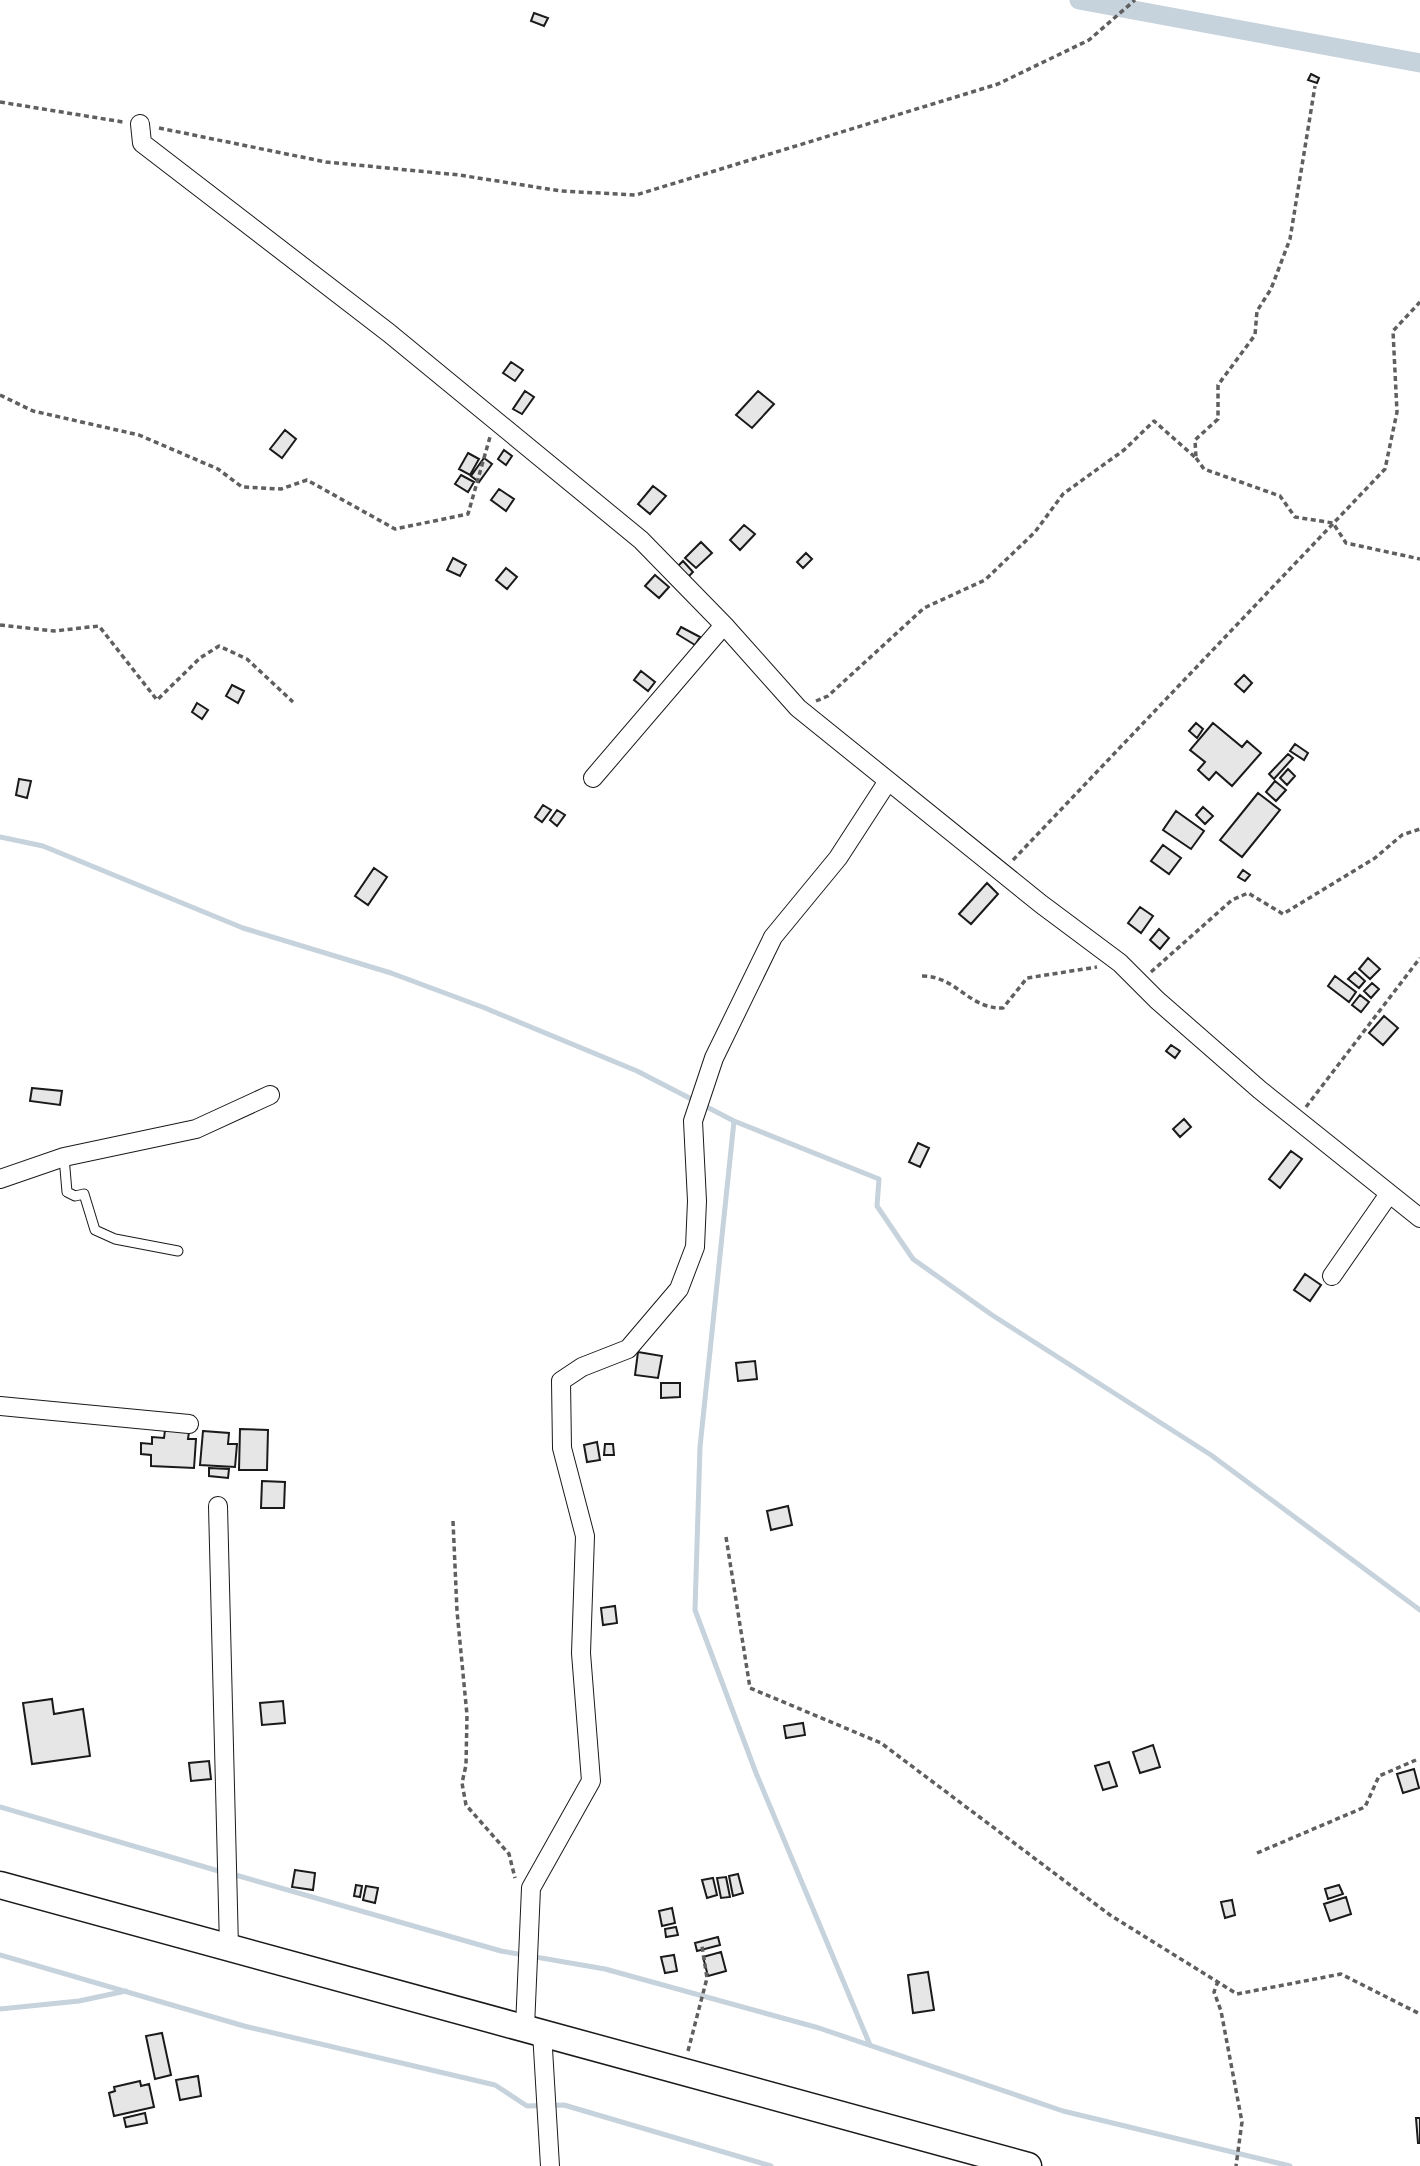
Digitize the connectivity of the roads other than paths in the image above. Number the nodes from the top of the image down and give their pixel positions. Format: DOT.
graph roads {
  1 [pos="140,124"];
  2 [pos="724,625"];
  3 [pos="593,778"];
  4 [pos="888,781"];
  5 [pos="270,1095"];
  6 [pos="64,1157"];
  7 [pos="0,1179"];
  8 [pos="1390,1194"];
  9 [pos="1420,1218"];
  10 [pos="178,1251"];
  11 [pos="1332,1276"];
  12 [pos="0,1406"];
  13 [pos="189,1424"];
  14 [pos="218,1506"];
  15 [pos="0,1885"];
  16 [pos="229,1947"];
  17 [pos="533,2030"];
  18 [pos="550,2165"];
  19 [pos="1028,2166"];
  1 -- 2 [label="street"];
  2 -- 3 [label="street"];
  2 -- 4 [label="street"];
  4 -- 8 [label="street"];
  4 -- 17 [label="street"];
  5 -- 6 [label="street"];
  6 -- 7 [label="street"];
  6 -- 10 [label="lane"];
  8 -- 9 [label="street"];
  8 -- 11 [label="street"];
  12 -- 13 [label="street"];
  14 -- 16 [label="street"];
  15 -- 16 [label="main road"];
  16 -- 17 [label="main road"];
  17 -- 18 [label="street"];
  17 -- 19 [label="main road"];
}
